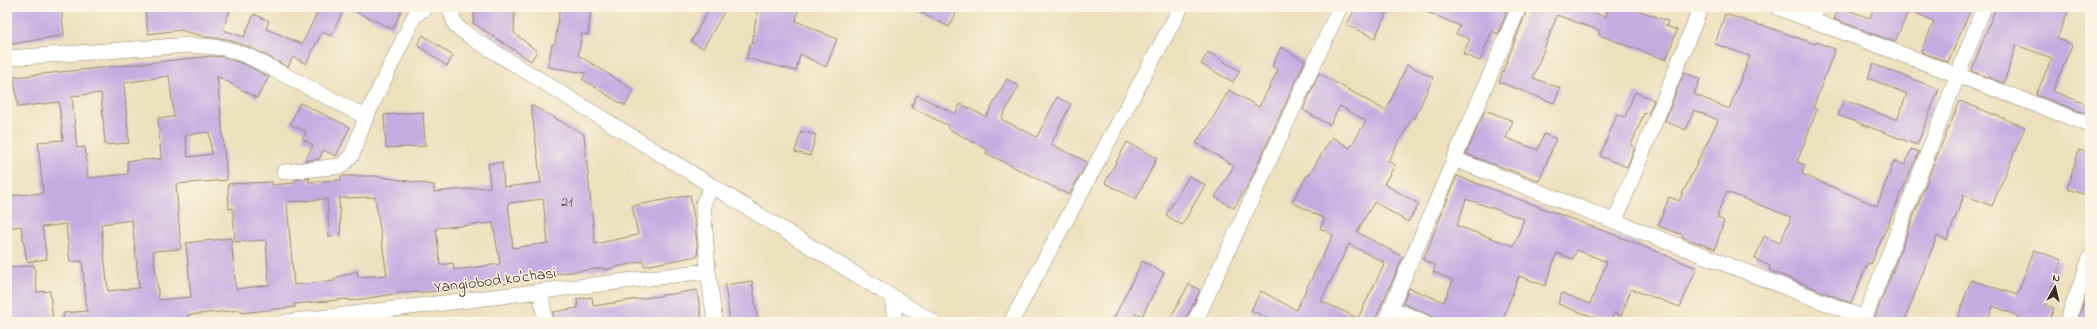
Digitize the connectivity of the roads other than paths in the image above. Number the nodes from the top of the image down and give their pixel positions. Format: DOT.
graph roads {
  1 [pos="427,7"];
  2 [pos="449,7"];
  3 [pos="1182,7"];
  4 [pos="1340,7"];
  5 [pos="1519,7"];
  6 [pos="1701,7"];
  7 [pos="1776,7"];
  8 [pos="1984,7"];
  9 [pos="1814,14"];
  10 [pos="7,58"];
  11 [pos="1958,74"];
  12 [pos="366,117"];
  13 [pos="2090,125"];
  14 [pos="1454,159"];
  15 [pos="284,172"];
  16 [pos="712,186"];
  17 [pos="1615,222"];
  18 [pos="2088,267"];
  19 [pos="708,271"];
  20 [pos="541,292"];
  21 [pos="892,297"];
  22 [pos="1388,315"];
  23 [pos="1864,320"];
  24 [pos="286,322"];
  25 [pos="545,322"];
  26 [pos="715,322"];
  27 [pos="895,322"];
  28 [pos="933,322"];
  29 [pos="1011,322"];
  30 [pos="1195,322"];
  31 [pos="1424,322"];
  32 [pos="2067,322"];
  1 -- 12 [label="street"];
  2 -- 16 [label="street"];
  3 -- 29 [label="street"];
  4 -- 30 [label="street"];
  5 -- 14 [label="street"];
  6 -- 17 [label="street"];
  7 -- 9 [label="street"];
  8 -- 11 [label="street"];
  9 -- 11 [label="street"];
  10 -- 12 [label="street"];
  11 -- 13 [label="street"];
  11 -- 23 [label="street"];
  12 -- 15 [label="street"];
  14 -- 17 [label="street"];
  14 -- 22 [label="street"];
  16 -- 19 [label="street"];
  16 -- 21 [label="street"];
  17 -- 23 [label="street"];
  18 -- 32 [label="street"];
  19 -- 20 [label="street, Yangiobod ko'chasi"];
  19 -- 26 [label="street"];
  20 -- 24 [label="street, Yangiobod ko'chasi"];
  20 -- 25 [label="street"];
  21 -- 27 [label="street"];
  21 -- 28 [label="street"];
  22 -- 31 [label="street"];
}
